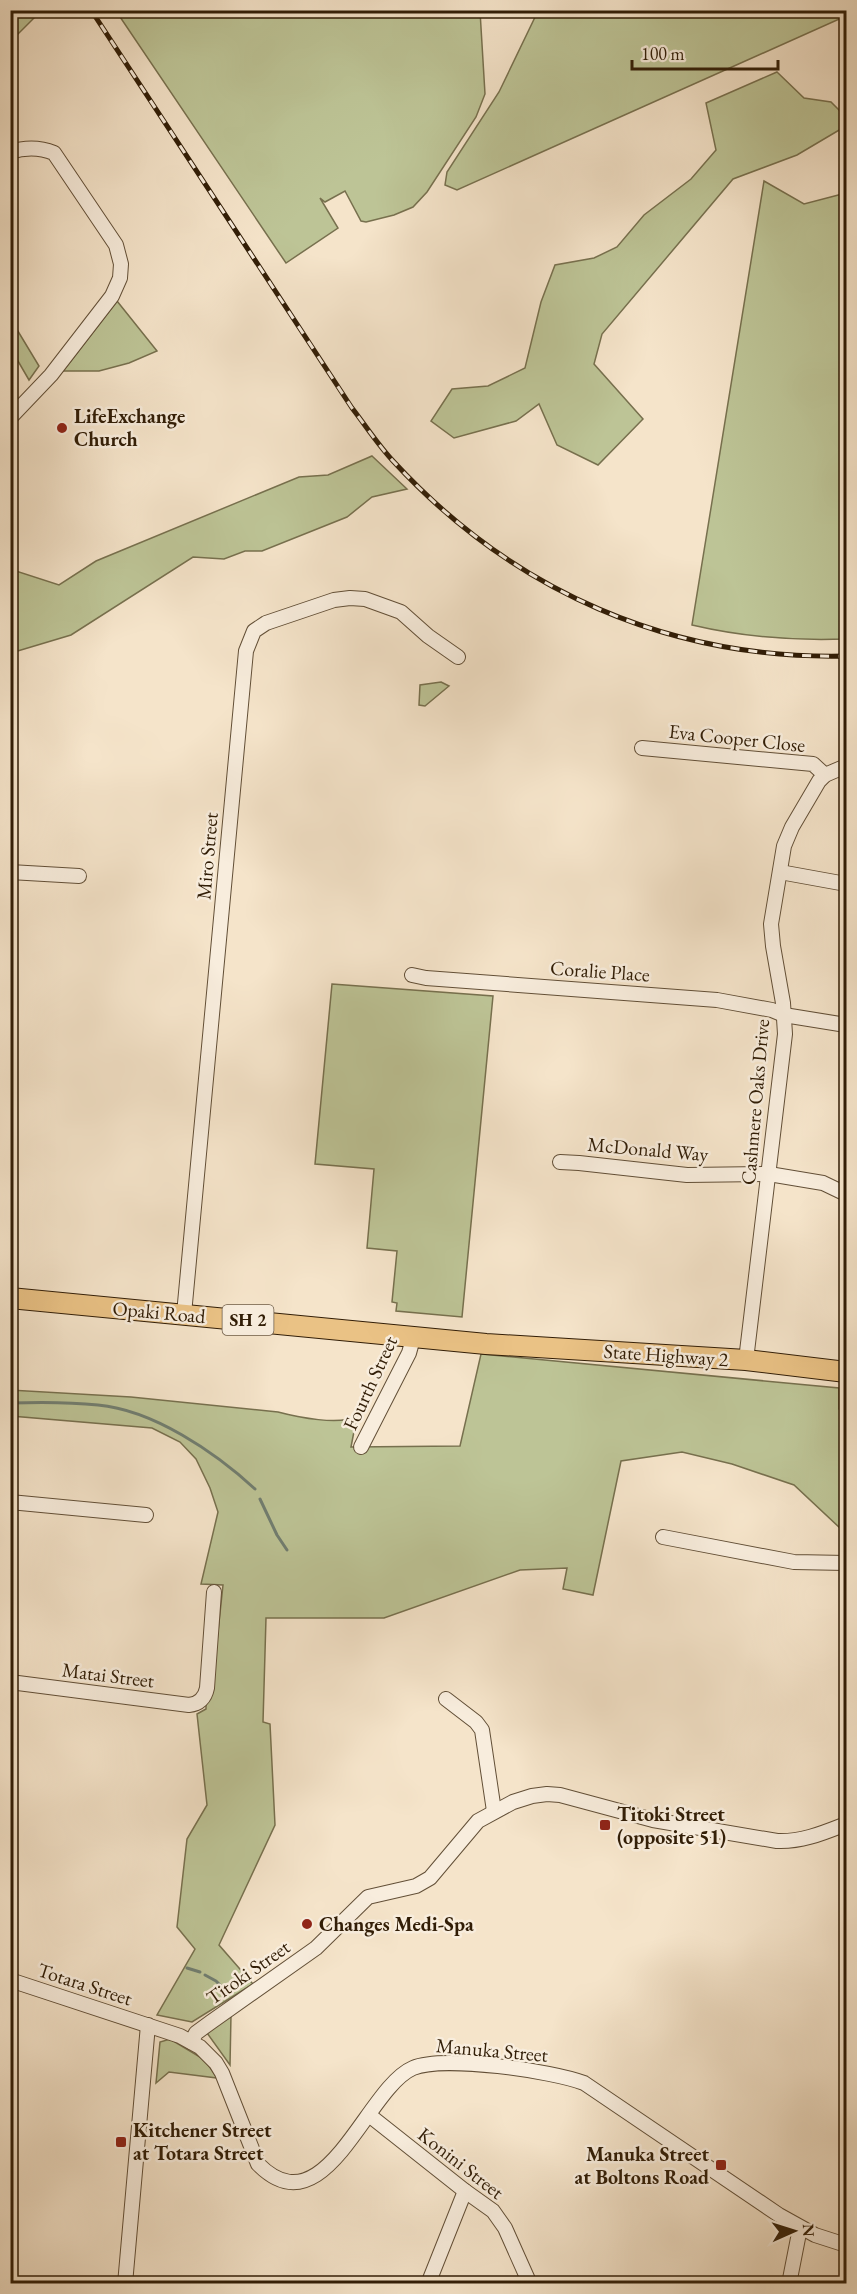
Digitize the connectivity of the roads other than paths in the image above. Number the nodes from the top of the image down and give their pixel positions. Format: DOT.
graph roads {
  1 [pos="10,152"];
  2 [pos="10,418"];
  3 [pos="458,657"];
  4 [pos="642,748"];
  5 [pos="846,766"];
  6 [pos="825,775"];
  7 [pos="10,872"];
  8 [pos="780,872"];
  9 [pos="79,876"];
  10 [pos="846,884"];
  11 [pos="412,975"];
  12 [pos="783,1015"];
  13 [pos="846,1025"];
  14 [pos="560,1162"];
  15 [pos="769,1174"];
  16 [pos="846,1194"];
  17 [pos="10,1298"];
  18 [pos="184,1314"];
  19 [pos="414,1335"];
  20 [pos="486,1344"];
  21 [pos="746,1360"];
  22 [pos="846,1372"];
  23 [pos="361,1447"];
  24 [pos="10,1502"];
  25 [pos="146,1515"];
  26 [pos="663,1537"];
  27 [pos="846,1563"];
  28 [pos="214,1592"];
  29 [pos="10,1682"];
  30 [pos="446,1699"];
  31 [pos="494,1811"];
  32 [pos="846,1824"];
  33 [pos="10,1980"];
  34 [pos="148,2025"];
  35 [pos="191,2042"];
  36 [pos="369,2115"];
  37 [pos="465,2192"];
  38 [pos="800,2228"];
  39 [pos="846,2245"];
  40 [pos="125,2283"];
  41 [pos="428,2283"];
  42 [pos="530,2283"];
  43 [pos="789,2283"];
  1 -- 2 [label="street"];
  3 -- 18 [label="street, Miro Street"];
  4 -- 6 [label="street, Eva Cooper Close"];
  5 -- 6 [label="street"];
  6 -- 8 [label="street, Cashmere Oaks Drive"];
  7 -- 9 [label="street"];
  8 -- 10 [label="street"];
  8 -- 12 [label="street, Cashmere Oaks Drive"];
  11 -- 12 [label="street, Coralie Place"];
  12 -- 13 [label="street, Coralie Place"];
  12 -- 15 [label="street, Cashmere Oaks Drive"];
  14 -- 15 [label="street, McDonald Way"];
  15 -- 16 [label="street, McDonald Way"];
  15 -- 21 [label="street, Cashmere Oaks Drive"];
  17 -- 18 [label="highway, Opaki Road / SH 2"];
  18 -- 19 [label="highway, Opaki Road / SH 2"];
  19 -- 20 [label="highway, Opaki Road / SH 2"];
  19 -- 23 [label="street, Fourth Street"];
  20 -- 21 [label="highway, State Highway 2 / SH 2"];
  21 -- 22 [label="highway, State Highway 2 / SH 2"];
  24 -- 25 [label="street"];
  26 -- 27 [label="street"];
  28 -- 29 [label="street, Matai Street"];
  30 -- 31 [label="street"];
  31 -- 32 [label="street, Titoki Street"];
  31 -- 35 [label="street, Titoki Street"];
  33 -- 34 [label="street, Totara Street"];
  34 -- 35 [label="street, Manuka Street"];
  34 -- 40 [label="street"];
  35 -- 36 [label="street, Manuka Street"];
  36 -- 37 [label="street, Konini Street"];
  36 -- 38 [label="street, Manuka Street"];
  37 -- 41 [label="street"];
  37 -- 42 [label="street, Konini Street"];
  38 -- 39 [label="street, Manuka Street"];
  38 -- 43 [label="street"];
}
